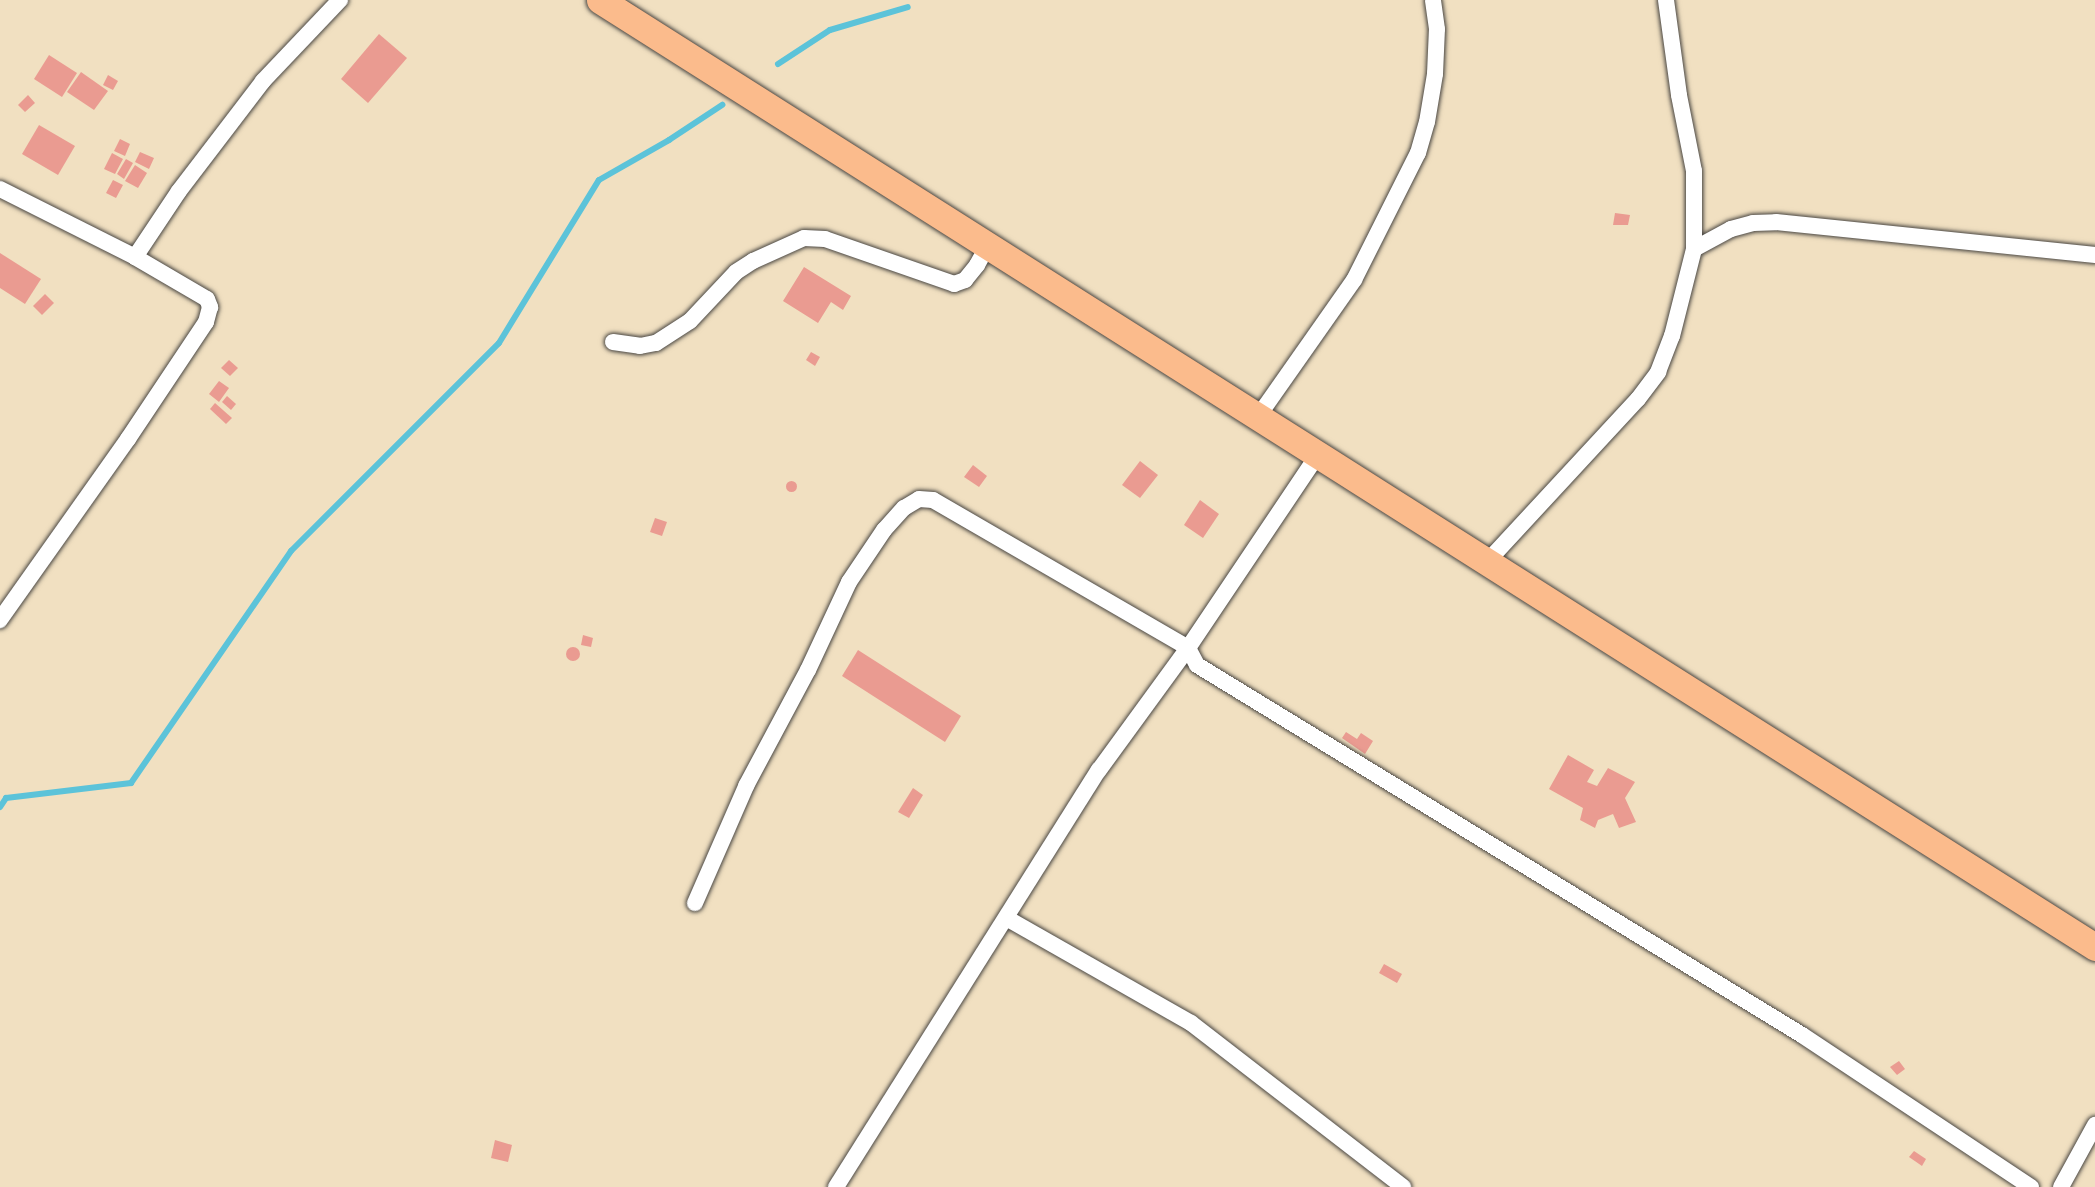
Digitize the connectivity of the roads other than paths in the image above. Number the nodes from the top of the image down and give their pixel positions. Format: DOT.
graph roads {
  1 [pos="340,0"];
  2 [pos="600,0"];
  3 [pos="1433,0"];
  4 [pos="1666,0"];
  5 [pos="0,189"];
  6 [pos="987,247"];
  7 [pos="1694,249"];
  8 [pos="2095,255"];
  9 [pos="135,257"];
  10 [pos="613,342"];
  11 [pos="1257,418"];
  12 [pos="1317,456"];
  13 [pos="1486,563"];
  14 [pos="0,620"];
  15 [pos="1188,648"];
  16 [pos="695,903"];
  17 [pos="1008,919"];
  18 [pos="2095,947"];
  19 [pos="2095,1125"];
  20 [pos="836,1187"];
  21 [pos="1403,1187"];
  22 [pos="2031,1187"];
  23 [pos="2061,1187"];
  1 -- 9 [label="street"];
  2 -- 6 [label="main road"];
  3 -- 11 [label="street"];
  4 -- 7 [label="street"];
  5 -- 9 [label="street"];
  6 -- 10 [label="street"];
  6 -- 11 [label="main road"];
  7 -- 8 [label="street"];
  7 -- 13 [label="street"];
  9 -- 14 [label="street"];
  11 -- 12 [label="main road"];
  12 -- 13 [label="main road"];
  12 -- 15 [label="street"];
  13 -- 18 [label="main road"];
  15 -- 16 [label="street"];
  15 -- 17 [label="street"];
  15 -- 22 [label="street"];
  17 -- 20 [label="street"];
  17 -- 21 [label="street"];
  19 -- 23 [label="street"];
}
